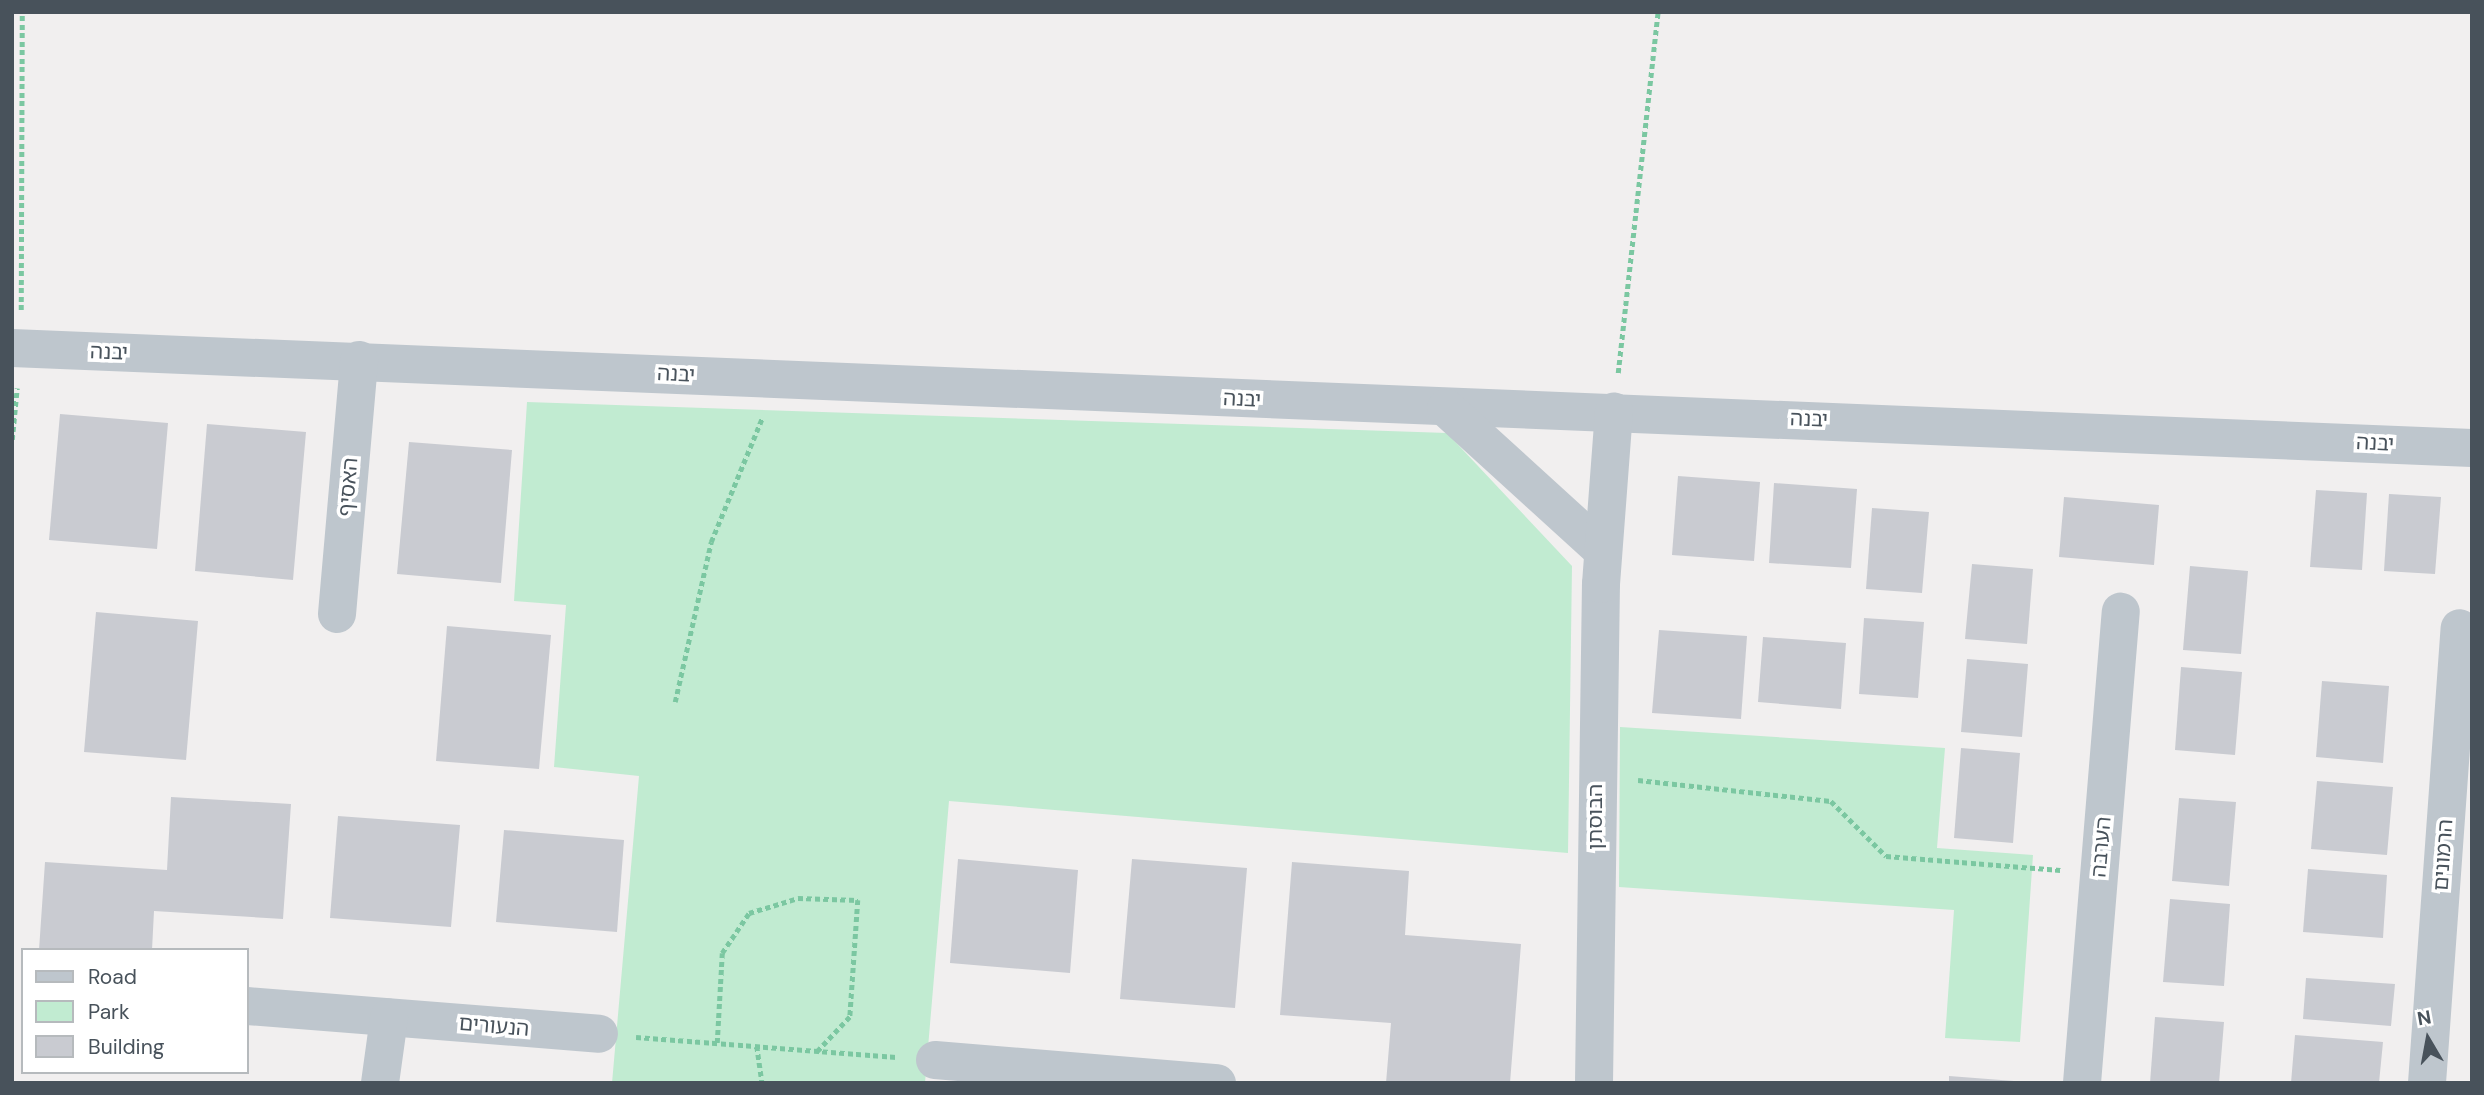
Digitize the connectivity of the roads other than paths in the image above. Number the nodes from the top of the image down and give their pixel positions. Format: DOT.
graph roads {
  1 [pos="17,349"];
  2 [pos="359,360"];
  3 [pos="1446,408"];
  4 [pos="1614,411"];
  5 [pos="2472,448"];
  6 [pos="1602,551"];
  7 [pos="2120,611"];
  8 [pos="337,614"];
  9 [pos="2460,628"];
  10 [pos="248,1006"];
  11 [pos="390,1017"];
  12 [pos="599,1034"];
  13 [pos="935,1060"];
  14 [pos="1202,1082"];
  15 [pos="380,1083"];
  16 [pos="1594,1083"];
  17 [pos="2082,1083"];
  18 [pos="2427,1083"];
  1 -- 2 [label="street, יבנה"];
  2 -- 3 [label="street, יבנה"];
  2 -- 8 [label="street, האסיף"];
  3 -- 4 [label="street, יבנה"];
  3 -- 6 [label="street"];
  4 -- 5 [label="street, יבנה"];
  4 -- 6 [label="street, הבוסתן"];
  6 -- 16 [label="street, הבוסתן"];
  7 -- 17 [label="street, הערבה"];
  9 -- 18 [label="street, הרמונים"];
  10 -- 11 [label="street, הנעורים"];
  11 -- 12 [label="street, הנעורים"];
  11 -- 15 [label="street"];
  13 -- 14 [label="street"];
}
